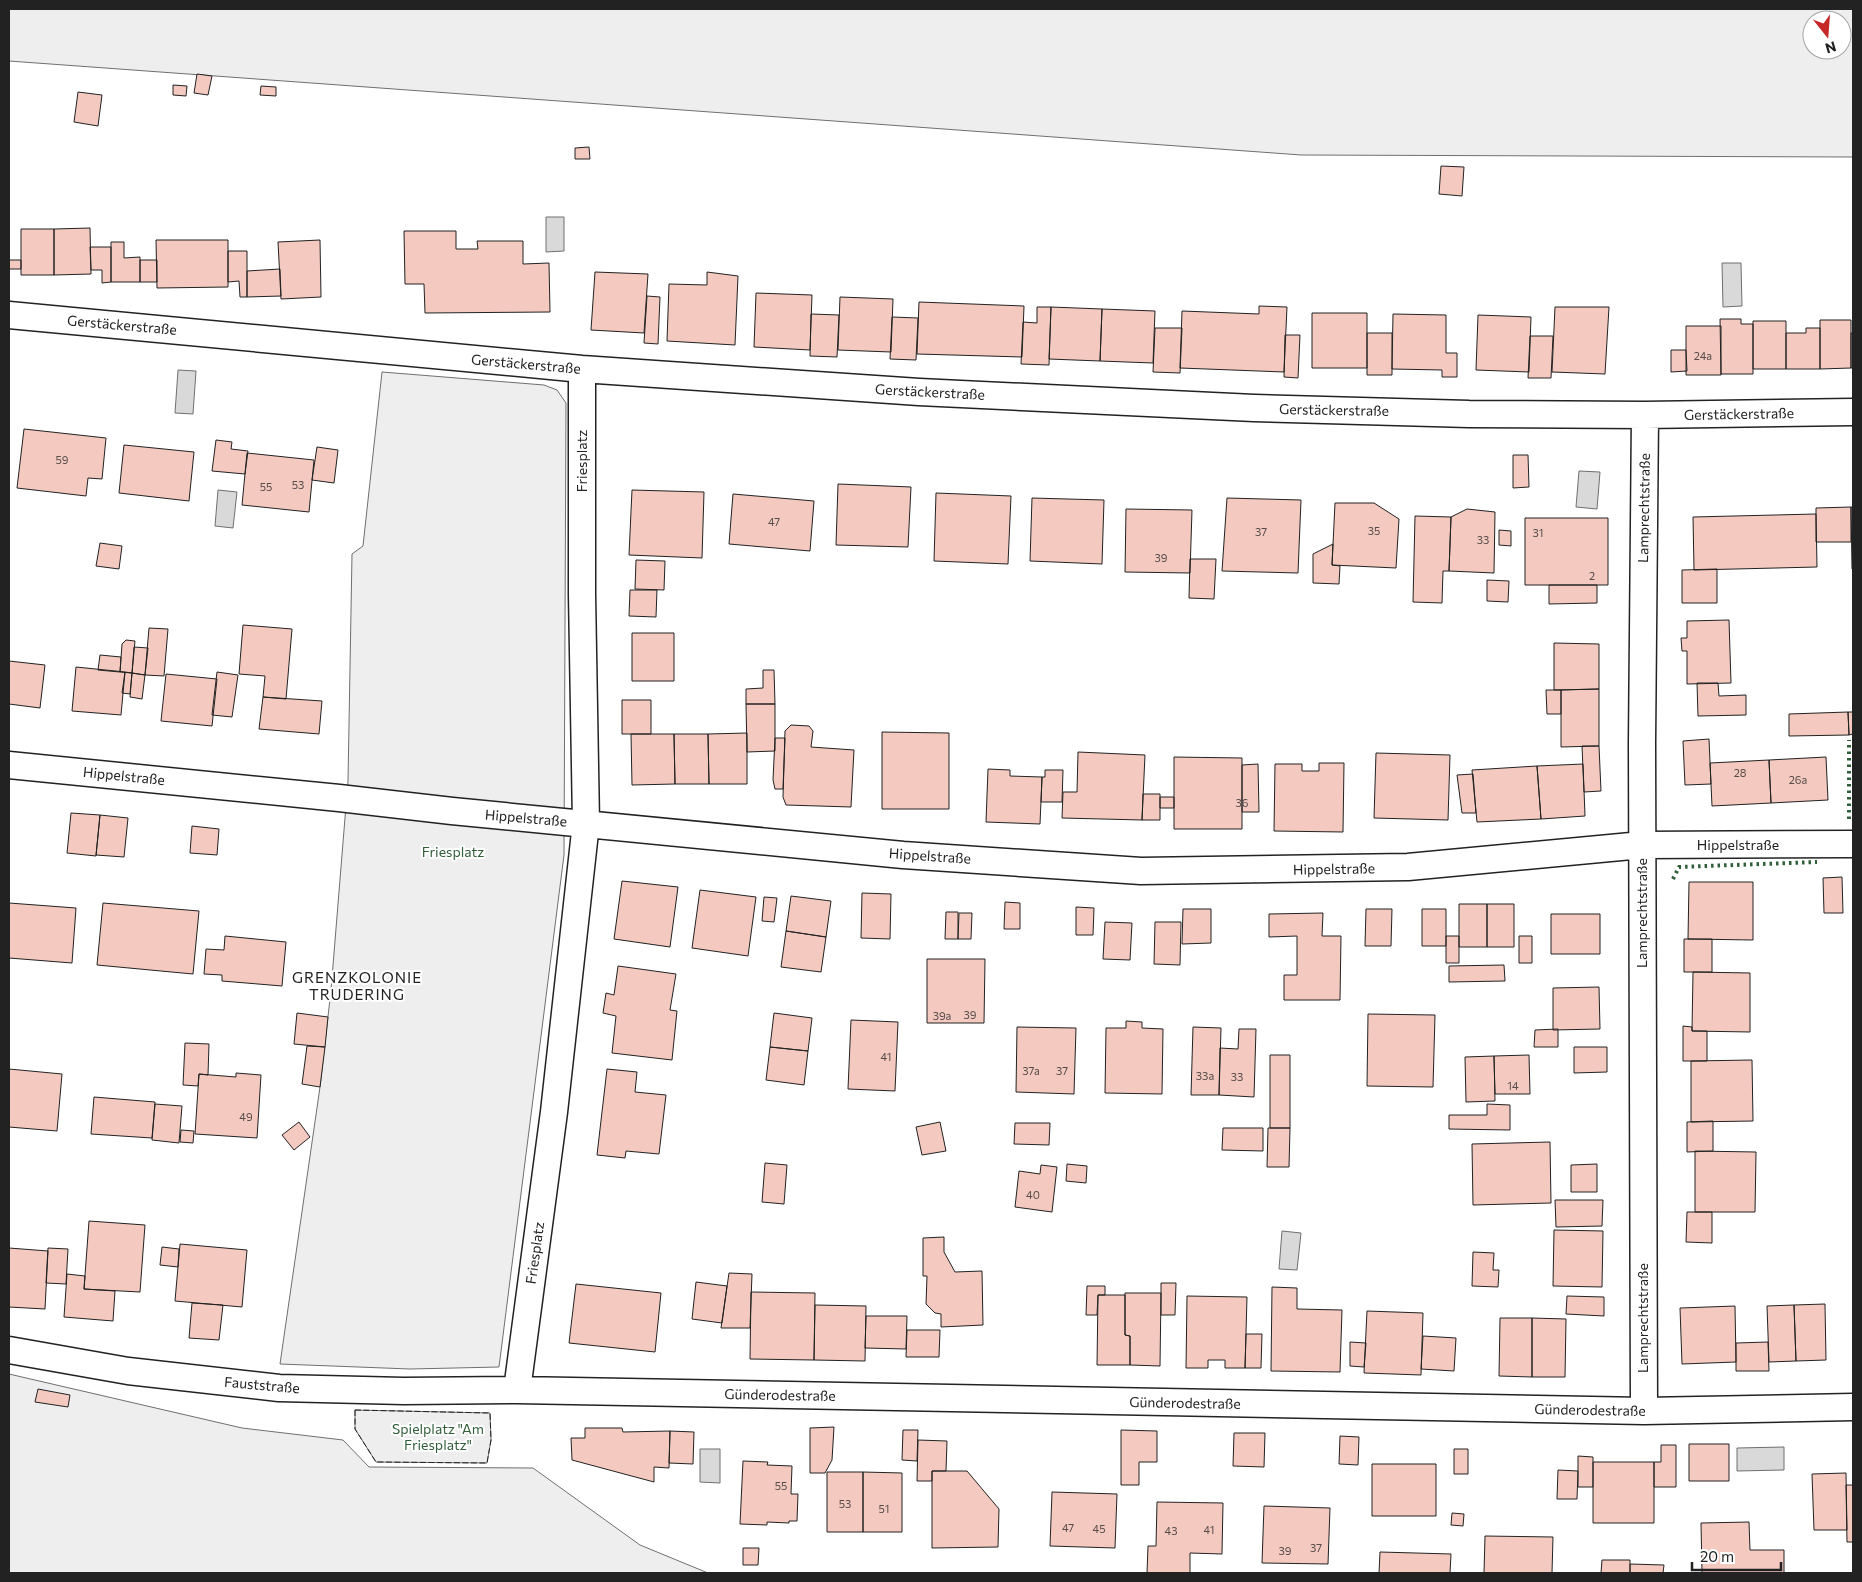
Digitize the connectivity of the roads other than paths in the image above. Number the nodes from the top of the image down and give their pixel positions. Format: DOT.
graph roads {
  1 [pos="9,315"];
  2 [pos="582,369"];
  3 [pos="1853,412"];
  4 [pos="1645,415"];
  5 [pos="9,765"];
  6 [pos="586,823"];
  7 [pos="1853,844"];
  8 [pos="1642,845"];
  9 [pos="9,1350"];
  10 [pos="517,1390"];
  11 [pos="1853,1407"];
  12 [pos="1644,1411"];
  1 -- 2 [label="street, Gerstäckerstraße"];
  2 -- 4 [label="street, Gerstäckerstraße"];
  2 -- 6 [label="street, Friesplatz"];
  3 -- 4 [label="street, Gerstäckerstraße"];
  4 -- 8 [label="street, Lamprechtstraße"];
  5 -- 6 [label="street, Hippelstraße"];
  6 -- 8 [label="street, Hippelstraße"];
  6 -- 10 [label="street, Friesplatz"];
  7 -- 8 [label="street, Hippelstraße"];
  8 -- 12 [label="street, Lamprechtstraße"];
  9 -- 10 [label="street, Fauststraße"];
  10 -- 12 [label="street, Günderodestraße"];
  11 -- 12 [label="street, Günderodestraße"];
}
